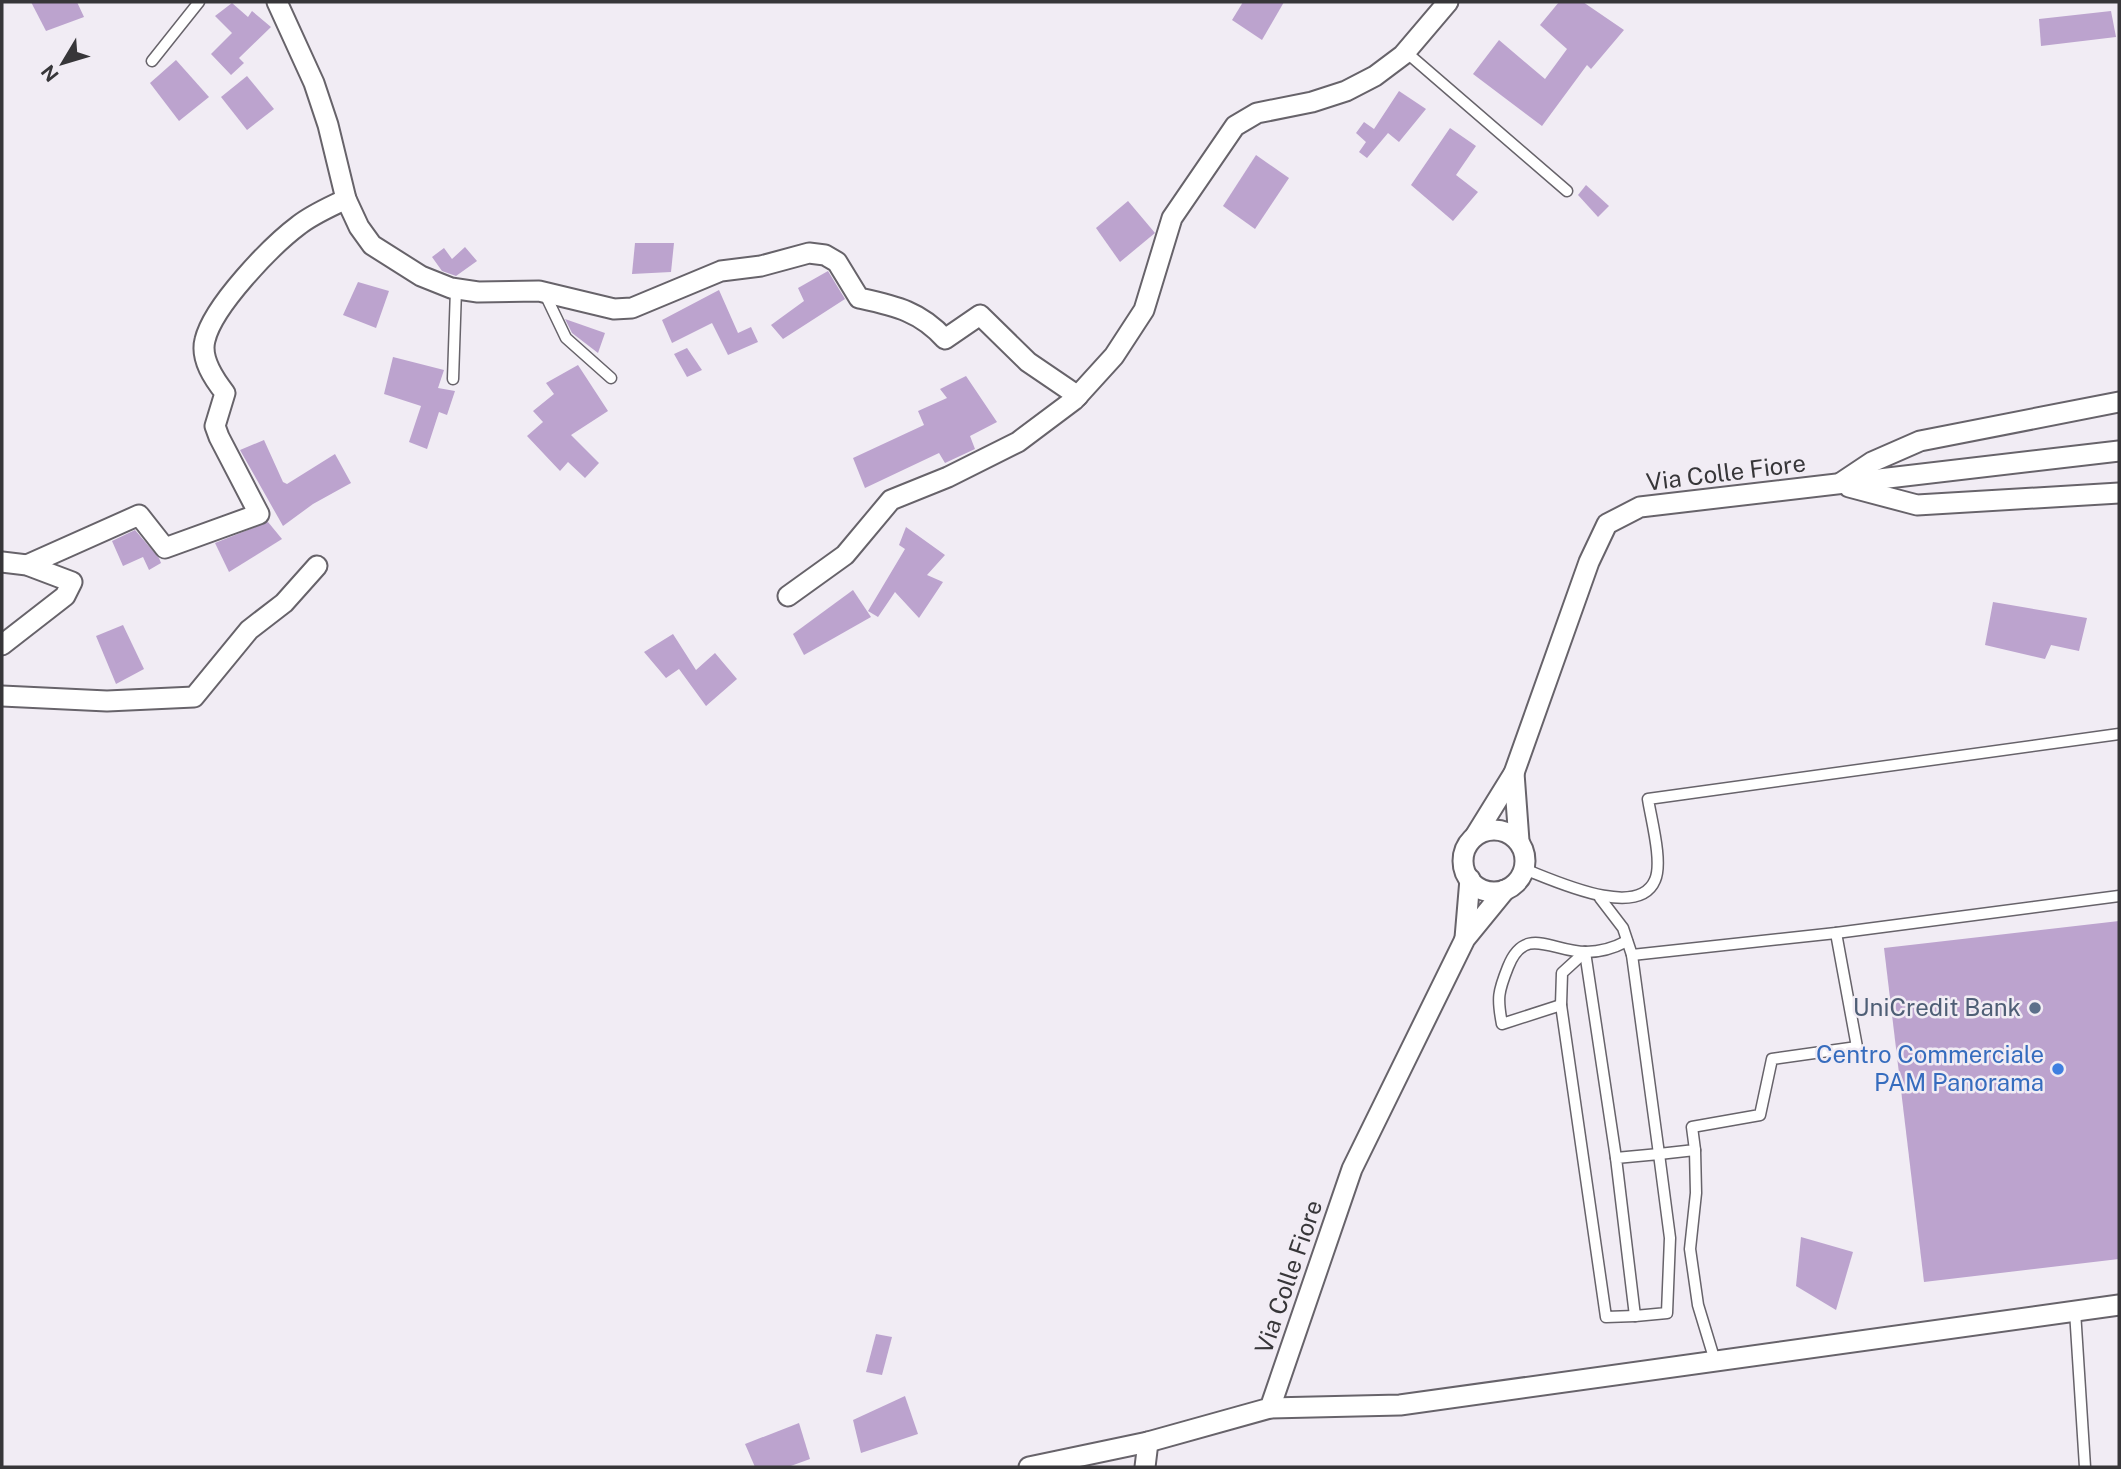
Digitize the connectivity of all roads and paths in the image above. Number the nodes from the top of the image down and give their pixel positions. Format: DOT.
graph roads {
  1 [pos="199,2"];
  2 [pos="277,2"];
  3 [pos="1446,2"];
  4 [pos="1406,52"];
  5 [pos="152,61"];
  6 [pos="1567,191"];
  7 [pos="346,200"];
  8 [pos="456,289"];
  9 [pos="544,291"];
  10 [pos="611,378"];
  11 [pos="453,379"];
  12 [pos="1078,396"];
  13 [pos="2119,402"];
  14 [pos="2119,451"];
  15 [pos="1838,484"];
  16 [pos="2119,493"];
  17 [pos="2,562"];
  18 [pos="27,565"];
  19 [pos="317,566"];
  20 [pos="788,596"];
  21 [pos="2,645"];
  22 [pos="2,696"];
  23 [pos="2119,734"];
  24 [pos="1514,774"];
  25 [pos="1475,836"];
  26 [pos="1519,841"];
  27 [pos="1524,869"];
  28 [pos="1470,879"];
  29 [pos="1505,890"];
  30 [pos="2119,896"];
  31 [pos="1600,898"];
  32 [pos="1836,933"];
  33 [pos="1465,939"];
  34 [pos="1627,941"];
  35 [pos="1585,952"];
  36 [pos="1632,955"];
  37 [pos="1560,1005"];
  38 [pos="1695,1150"];
  39 [pos="1659,1154"];
  40 [pos="1616,1158"];
  41 [pos="2119,1305"];
  42 [pos="2076,1311"];
  43 [pos="1634,1315"];
  44 [pos="1715,1361"];
  45 [pos="1270,1408"];
  46 [pos="1148,1442"];
  47 [pos="1029,1467"];
  48 [pos="1145,1467"];
  49 [pos="2085,1467"];
  1 -- 5 [label="lane"];
  2 -- 7 [label="street"];
  3 -- 4 [label="street"];
  4 -- 6 [label="lane"];
  4 -- 12 [label="street"];
  7 -- 8 [label="street"];
  7 -- 18 [label="street"];
  8 -- 9 [label="street"];
  8 -- 11 [label="lane"];
  9 -- 10 [label="lane"];
  9 -- 12 [label="street"];
  12 -- 20 [label="street"];
  13 -- 15 [label="street"];
  14 -- 15 [label="street, Via Colle Fiore"];
  15 -- 16 [label="street"];
  15 -- 24 [label="street, Via Colle Fiore"];
  17 -- 18 [label="street"];
  18 -- 21 [label="street"];
  19 -- 22 [label="street"];
  23 -- 31 [label="lane"];
  24 -- 25 [label="street, Via Colle Fiore"];
  24 -- 26 [label="street, Via Colle Fiore"];
  25 -- 26 [label="street"];
  25 -- 28 [label="street"];
  26 -- 27 [label="street"];
  27 -- 29 [label="street"];
  27 -- 31 [label="lane"];
  28 -- 29 [label="street"];
  28 -- 33 [label="street, Via Colle Fiore"];
  29 -- 33 [label="street, Via Colle Fiore"];
  30 -- 32 [label="lane"];
  31 -- 34 [label="lane"];
  32 -- 36 [label="lane"];
  32 -- 38 [label="lane"];
  33 -- 45 [label="street, Via Colle Fiore"];
  34 -- 35 [label="lane"];
  34 -- 36 [label="lane"];
  35 -- 37 [label="lane"];
  35 -- 37 [label="lane"];
  35 -- 40 [label="lane"];
  36 -- 39 [label="lane"];
  37 -- 43 [label="lane"];
  38 -- 39 [label="lane"];
  38 -- 44 [label="lane"];
  39 -- 40 [label="lane"];
  39 -- 43 [label="lane"];
  40 -- 43 [label="lane"];
  41 -- 42 [label="street"];
  42 -- 44 [label="street"];
  42 -- 49 [label="lane"];
  44 -- 45 [label="street"];
  45 -- 46 [label="street"];
  46 -- 47 [label="street"];
  46 -- 48 [label="street"];
}
